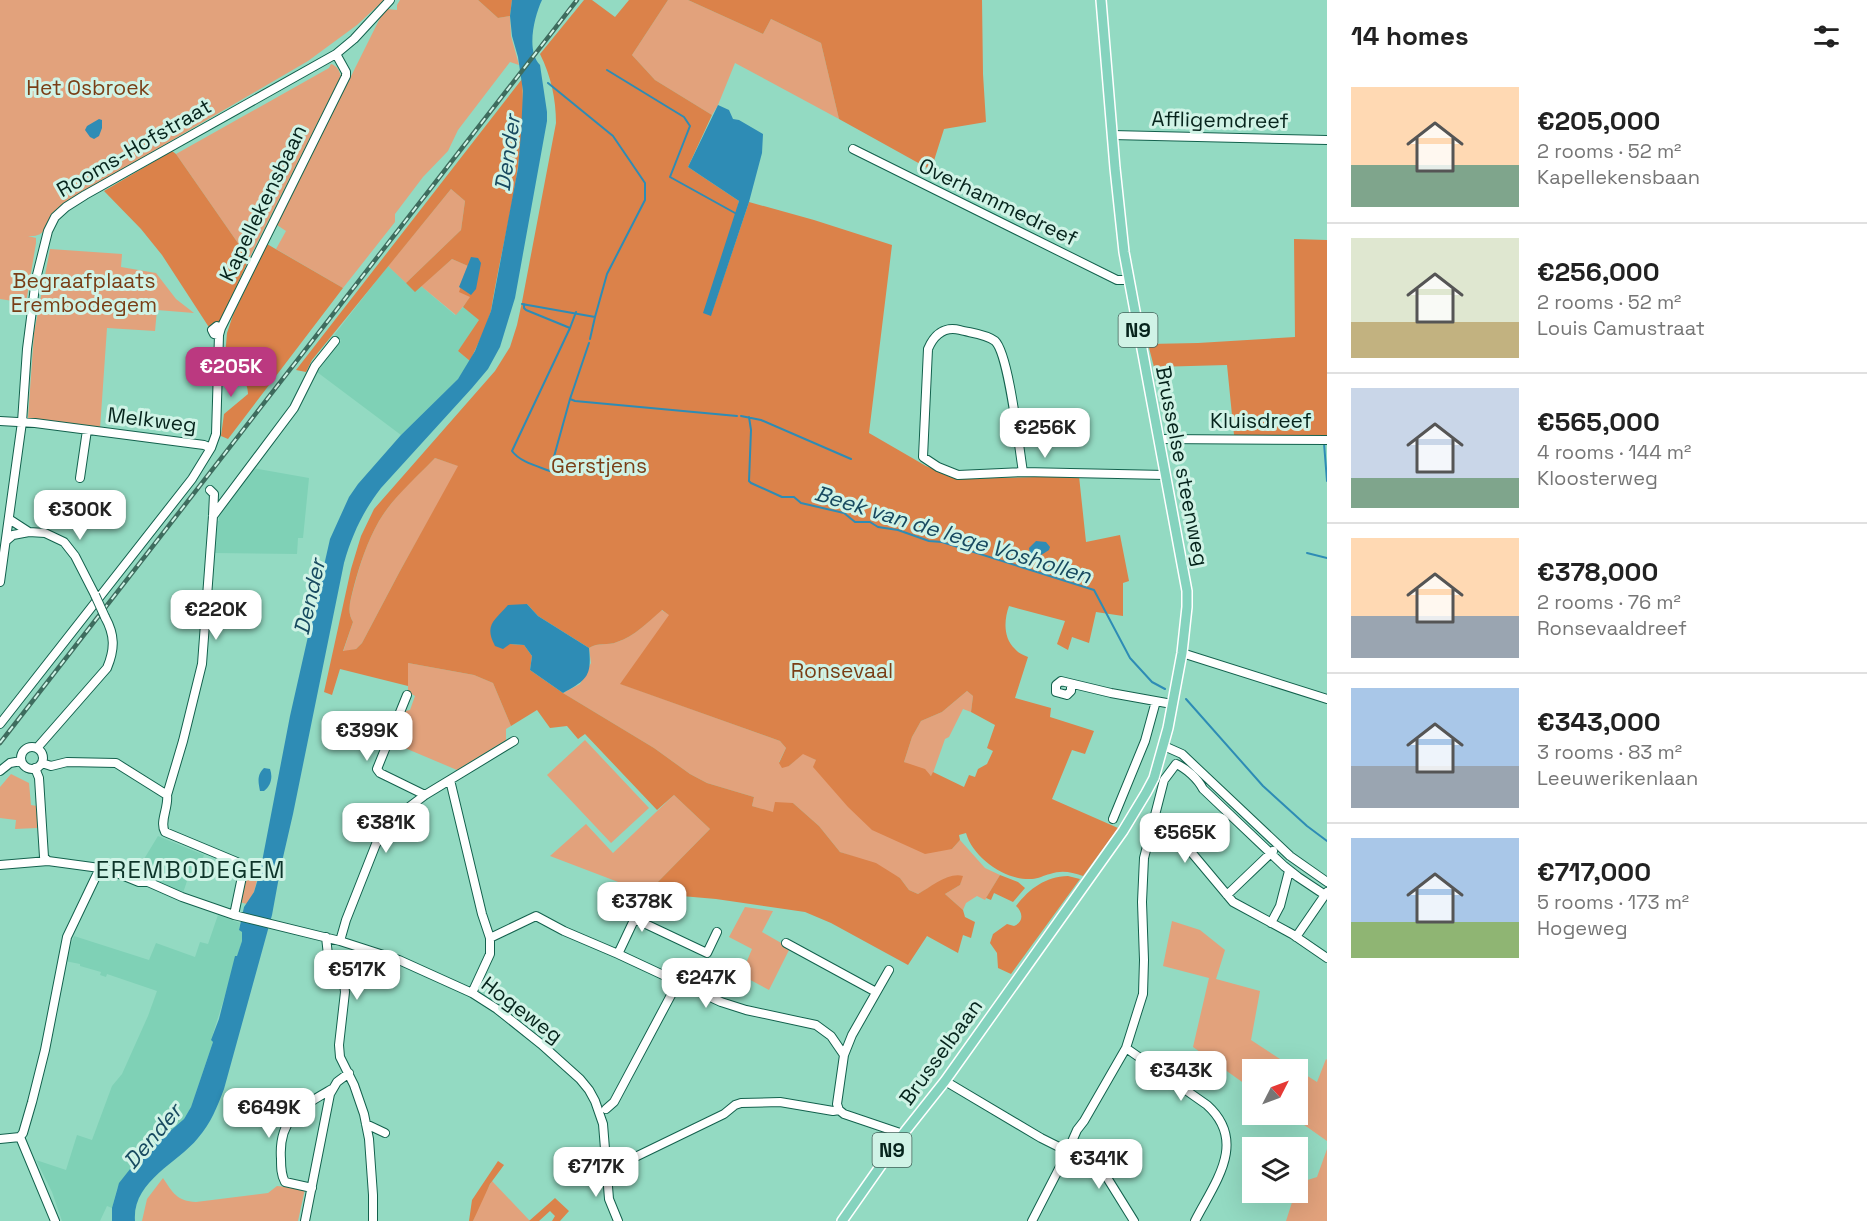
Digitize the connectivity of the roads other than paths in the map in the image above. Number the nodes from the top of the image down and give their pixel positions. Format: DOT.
graph roads {
  1 [pos="390,0"];
  2 [pos="1101,0"];
  3 [pos="336,54"];
  4 [pos="1112,135"];
  5 [pos="1327,140"];
  6 [pos="854,149"];
  7 [pos="1128,280"];
  8 [pos="335,341"];
  9 [pos="0,421"];
  10 [pos="22,422"];
  11 [pos="87,430"];
  12 [pos="1159,440"];
  13 [pos="1327,440"];
  14 [pos="211,448"];
  15 [pos="1023,472"];
  16 [pos="1165,475"];
  17 [pos="80,478"];
  18 [pos="210,490"];
  19 [pos="213,516"];
  20 [pos="9,519"];
  21 [pos="29,531"];
  22 [pos="5,543"];
  23 [pos="0,582"];
  24 [pos="1182,653"];
  25 [pos="1071,684"];
  26 [pos="406,695"];
  27 [pos="1327,699"];
  28 [pos="1156,701"];
  29 [pos="1172,704"];
  30 [pos="0,724"];
  31 [pos="514,741"];
  32 [pos="1164,746"];
  33 [pos="37,748"];
  34 [pos="1175,751"];
  35 [pos="21,761"];
  36 [pos="1176,764"];
  37 [pos="38,766"];
  38 [pos="0,771"];
  39 [pos="450,780"];
  40 [pos="1204,782"];
  41 [pos="1146,793"];
  42 [pos="167,795"];
  43 [pos="425,795"];
  44 [pos="1158,800"];
  45 [pos="1154,817"];
  46 [pos="1113,819"];
  47 [pos="1278,845"];
  48 [pos="1270,853"];
  49 [pos="48,861"];
  50 [pos="0,864"];
  51 [pos="100,868"];
  52 [pos="1289,870"];
  53 [pos="1327,882"];
  54 [pos="1326,893"];
  55 [pos="1227,895"];
  56 [pos="643,901"];
  57 [pos="237,916"];
  58 [pos="635,919"];
  59 [pos="1271,923"];
  60 [pos="717,932"];
  61 [pos="1296,937"];
  62 [pos="326,938"];
  63 [pos="490,938"];
  64 [pos="340,941"];
  65 [pos="786,943"];
  66 [pos="618,954"];
  67 [pos="1327,958"];
  68 [pos="1028,963"];
  69 [pos="889,970"];
  70 [pos="678,982"];
  71 [pos="876,992"];
  72 [pos="472,993"];
  73 [pos="1126,1048"];
  74 [pos="844,1055"];
  75 [pos="349,1073"];
  76 [pos="945,1081"];
  77 [pos="333,1089"];
  78 [pos="592,1096"];
  79 [pos="606,1109"];
  80 [pos="839,1110"];
  81 [pos="601,1119"];
  82 [pos="366,1124"];
  83 [pos="385,1133"];
  84 [pos="903,1134"];
  85 [pos="20,1137"];
  86 [pos="0,1138"];
  87 [pos="1067,1151"];
  88 [pos="606,1166"];
  89 [pos="312,1188"];
  90 [pos="55,1221"];
  91 [pos="305,1221"];
  92 [pos="373,1221"];
  93 [pos="618,1221"];
  94 [pos="842,1221"];
  95 [pos="1032,1221"];
  96 [pos="1134,1221"];
  97 [pos="1195,1221"];
  1 -- 3 [label="street"];
  2 -- 4 [label="main road, Brusselse steenweg / N9"];
  3 -- 10 [label="street, Rooms-Hofstraat"];
  3 -- 14 [label="street, Kapellekensbaan"];
  4 -- 5 [label="street, Affligemdreef"];
  4 -- 7 [label="main road, Brusselse steenweg / N9"];
  6 -- 7 [label="street, Overhammedreef"];
  7 -- 12 [label="main road, Brusselse steenweg / N9"];
  8 -- 19 [label="street"];
  9 -- 10 [label="street, Melkweg"];
  10 -- 11 [label="street, Melkweg"];
  10 -- 20 [label="street, Rooms-Hofstraat"];
  11 -- 14 [label="street, Melkweg"];
  11 -- 17 [label="street, Melkweg"];
  12 -- 13 [label="street, Kluisdreef"];
  12 -- 16 [label="main road, Brusselse steenweg / N9"];
  14 -- 30 [label="street, Kapellekensbaan"];
  15 -- 15 [label="street"];
  15 -- 16 [label="street"];
  16 -- 24 [label="main road, Brusselse steenweg / N9"];
  18 -- 19 [label="street"];
  19 -- 42 [label="street"];
  20 -- 21 [label="street"];
  20 -- 22 [label="street, Rooms-Hofstraat"];
  21 -- 22 [label="street"];
  21 -- 33 [label="street, bridge"];
  22 -- 23 [label="street, Rooms-Hofstraat"];
  24 -- 27 [label="street"];
  24 -- 29 [label="main road, Brusselse steenweg / N9"];
  25 -- 28 [label="street"];
  26 -- 43 [label="street"];
  28 -- 29 [label="street"];
  28 -- 46 [label="street"];
  29 -- 32 [label="main road, Brusselse steenweg / N9"];
  31 -- 39 [label="street"];
  32 -- 34 [label="street"];
  32 -- 41 [label="main road, Brusselse steenweg / N9"];
  33 -- 35 [label="street"];
  33 -- 37 [label="street"];
  34 -- 36 [label="street"];
  34 -- 40 [label="street"];
  35 -- 37 [label="street"];
  35 -- 38 [label="street"];
  36 -- 40 [label="street"];
  36 -- 44 [label="street"];
  37 -- 42 [label="street"];
  37 -- 49 [label="street"];
  39 -- 43 [label="street"];
  39 -- 63 [label="street"];
  40 -- 47 [label="street"];
  40 -- 48 [label="street"];
  41 -- 44 [label="street"];
  41 -- 68 [label="main road, Brusselse steenweg / N9"];
  42 -- 57 [label="street"];
  43 -- 64 [label="street"];
  44 -- 45 [label="street"];
  45 -- 55 [label="street"];
  45 -- 73 [label="street"];
  47 -- 48 [label="street"];
  47 -- 53 [label="street"];
  48 -- 52 [label="street"];
  48 -- 55 [label="street"];
  49 -- 50 [label="street, Hogeweg"];
  49 -- 51 [label="street, Hogeweg"];
  51 -- 57 [label="street, Hogeweg"];
  51 -- 85 [label="street"];
  52 -- 54 [label="street"];
  52 -- 59 [label="street"];
  54 -- 61 [label="street"];
  55 -- 59 [label="street"];
  56 -- 58 [label="street"];
  57 -- 62 [label="street, Hogeweg"];
  58 -- 60 [label="street"];
  58 -- 66 [label="street"];
  59 -- 61 [label="street"];
  61 -- 67 [label="street"];
  62 -- 64 [label="street, Hogeweg"];
  62 -- 75 [label="street"];
  63 -- 66 [label="street"];
  63 -- 72 [label="street"];
  64 -- 72 [label="street, Hogeweg"];
  65 -- 71 [label="street"];
  66 -- 70 [label="street"];
  68 -- 76 [label="main road, Brusselbaan / N9"];
  69 -- 71 [label="street"];
  70 -- 74 [label="street"];
  70 -- 79 [label="street"];
  71 -- 74 [label="street"];
  72 -- 78 [label="street, Hogeweg"];
  73 -- 87 [label="street"];
  73 -- 97 [label="street"];
  74 -- 80 [label="street"];
  75 -- 77 [label="street"];
  75 -- 82 [label="street"];
  76 -- 84 [label="main road, Brusselbaan / N9"];
  76 -- 87 [label="street"];
  77 -- 89 [label="street"];
  77 -- 89 [label="street"];
  78 -- 79 [label="street, Hogeweg"];
  78 -- 81 [label="street, Hogeweg"];
  79 -- 81 [label="street"];
  80 -- 84 [label="street"];
  80 -- 88 [label="street"];
  81 -- 88 [label="street, Hogeweg"];
  82 -- 83 [label="street"];
  82 -- 92 [label="street"];
  84 -- 94 [label="main road, Brusselbaan / N9"];
  85 -- 86 [label="street"];
  85 -- 90 [label="street"];
  87 -- 95 [label="street"];
  87 -- 96 [label="street"];
  88 -- 93 [label="street, Hogeweg"];
  89 -- 91 [label="street"];
}
